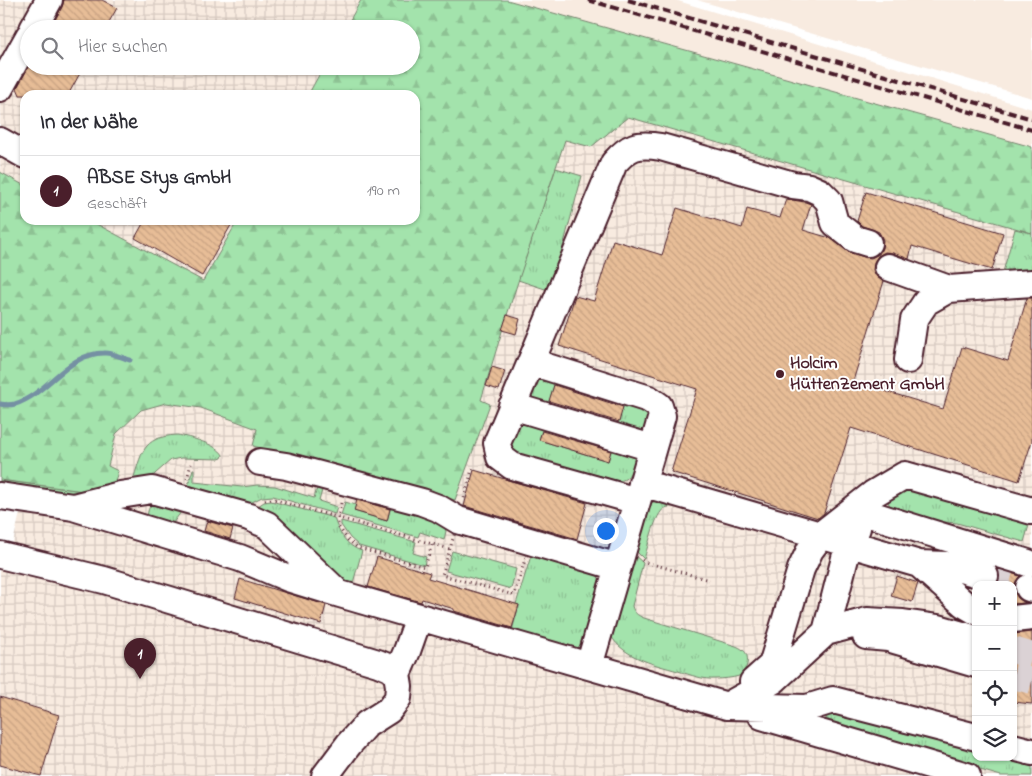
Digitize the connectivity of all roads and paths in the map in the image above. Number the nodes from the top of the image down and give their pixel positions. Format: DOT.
graph roads {
  1 [pos="49,0"];
  2 [pos="38,20"];
  3 [pos="20,52"];
  4 [pos="0,88"];
  5 [pos="0,141"];
  6 [pos="20,152"];
  7 [pos="868,243"];
  8 [pos="888,267"];
  9 [pos="1032,283"];
  10 [pos="949,289"];
  11 [pos="908,360"];
  12 [pos="531,362"];
  13 [pos="512,406"];
  14 [pos="652,448"];
  15 [pos="260,462"];
  16 [pos="191,464"];
  17 [pos="473,466"];
  18 [pos="346,483"];
  19 [pos="185,487"];
  20 [pos="639,492"];
  21 [pos="0,496"];
  22 [pos="463,501"];
  23 [pos="258,503"];
  24 [pos="868,503"];
  25 [pos="73,507"];
  26 [pos="1032,510"];
  27 [pos="338,517"];
  28 [pos="822,534"];
  29 [pos="850,543"];
  30 [pos="432,544"];
  31 [pos="450,549"];
  32 [pos="0,554"];
  33 [pos="1030,556"];
  34 [pos="628,562"];
  35 [pos="919,564"];
  36 [pos="985,576"];
  37 [pos="709,580"];
  38 [pos="340,594"];
  39 [pos="972,609"];
  40 [pos="419,617"];
  41 [pos="1032,618"];
  42 [pos="1017,619"];
  43 [pos="826,632"];
  44 [pos="972,638"];
  45 [pos="972,663"];
  46 [pos="589,666"];
  47 [pos="397,674"];
  48 [pos="727,706"];
  49 [pos="972,736"];
  50 [pos="1017,748"];
  51 [pos="1032,752"];
  52 [pos="325,776"];
  53 [pos="966,776"];
  1 -- 2 [label="lane"];
  3 -- 4 [label="lane"];
  5 -- 6 [label="lane"];
  7 -- 12 [label="lane"];
  8 -- 10 [label="lane"];
  9 -- 10 [label="lane"];
  10 -- 11 [label="lane"];
  12 -- 13 [label="lane"];
  12 -- 14 [label="lane"];
  13 -- 14 [label="lane"];
  13 -- 20 [label="lane"];
  14 -- 20 [label="lane"];
  15 -- 18 [label="lane"];
  16 -- 19 [label="path"];
  17 -- 22 [label="path"];
  18 -- 27 [label="path"];
  18 -- 34 [label="lane"];
  20 -- 28 [label="lane"];
  20 -- 34 [label="lane"];
  21 -- 25 [label="lane"];
  23 -- 27 [label="path"];
  24 -- 26 [label="lane"];
  24 -- 28 [label="lane"];
  24 -- 29 [label="lane"];
  24 -- 33 [label="lane"];
  25 -- 38 [label="lane"];
  25 -- 38 [label="lane"];
  27 -- 30 [label="path"];
  27 -- 30 [label="path"];
  28 -- 29 [label="lane"];
  28 -- 48 [label="lane"];
  29 -- 35 [label="lane"];
  29 -- 43 [label="lane"];
  30 -- 31 [label="path"];
  31 -- 31 [label="path"];
  32 -- 47 [label="lane"];
  34 -- 37 [label="path"];
  34 -- 46 [label="lane"];
  35 -- 36 [label="lane"];
  35 -- 39 [label="lane"];
  38 -- 40 [label="lane"];
  40 -- 46 [label="lane"];
  40 -- 47 [label="lane"];
  41 -- 42 [label="lane"];
  43 -- 44 [label="lane"];
  43 -- 45 [label="lane"];
  43 -- 48 [label="lane"];
  46 -- 48 [label="lane"];
  47 -- 52 [label="lane"];
  48 -- 49 [label="lane"];
  48 -- 53 [label="lane"];
  50 -- 51 [label="lane"];
}
